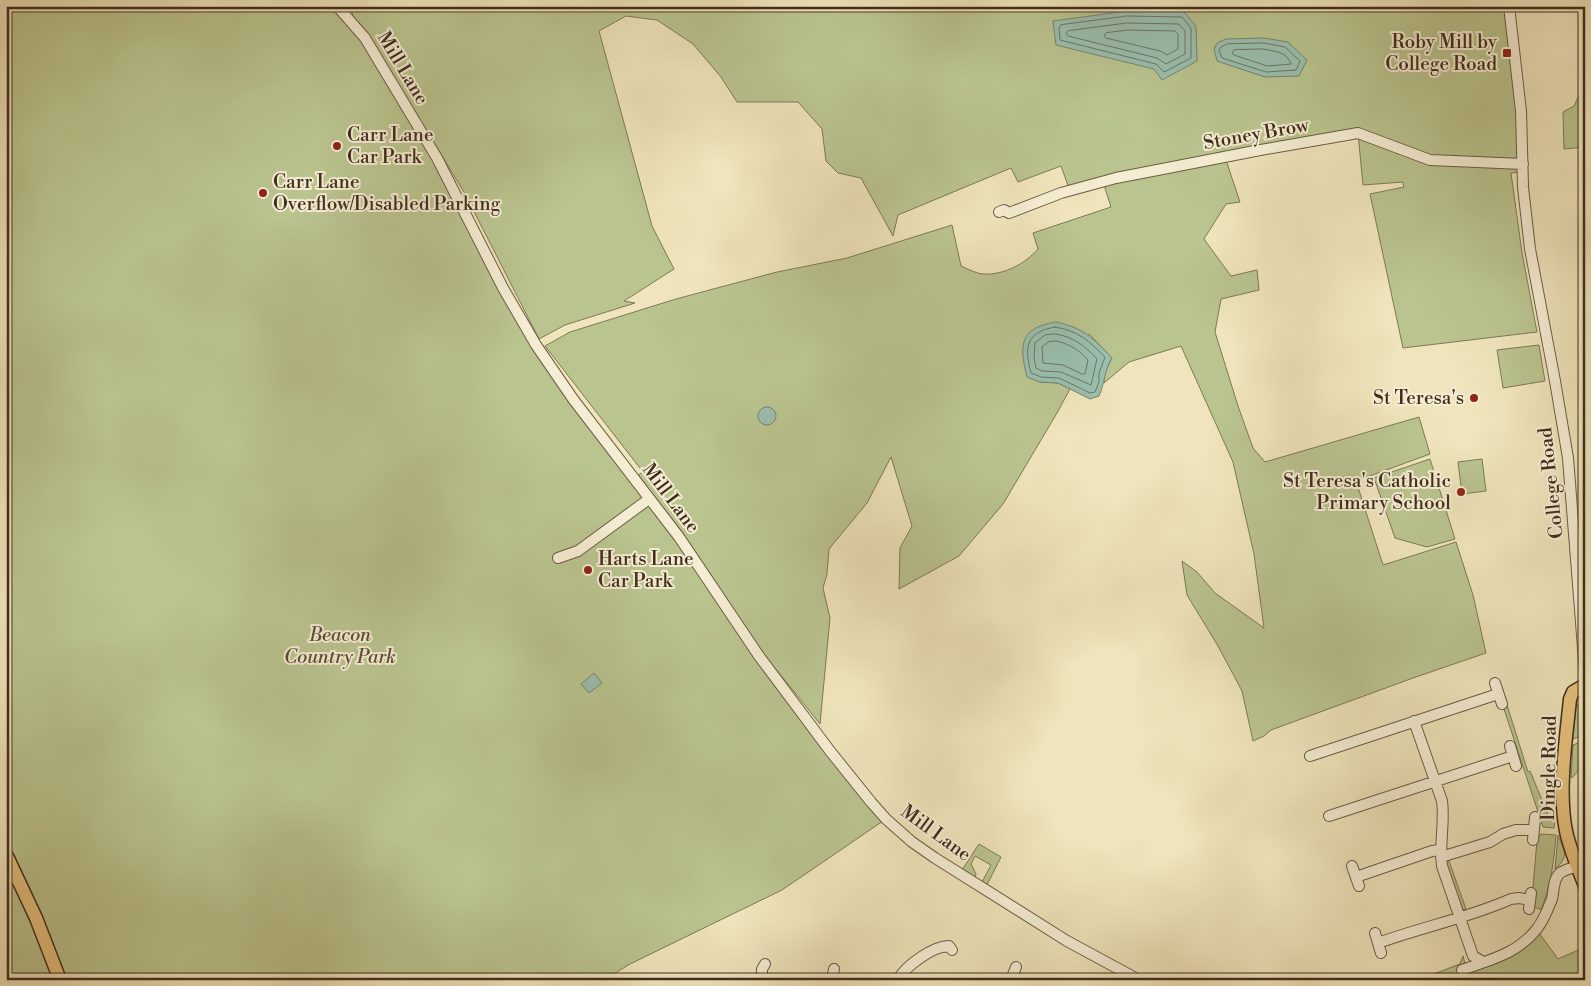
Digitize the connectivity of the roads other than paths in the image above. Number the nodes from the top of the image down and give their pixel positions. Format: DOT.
graph roads {
  1 [pos="337,6"];
  2 [pos="1509,6"];
  3 [pos="1523,168"];
  4 [pos="999,212"];
  5 [pos="650,499"];
  6 [pos="558,558"];
  7 [pos="1585,673"];
  8 [pos="1495,683"];
  9 [pos="1585,685"];
  10 [pos="1498,694"];
  11 [pos="1502,704"];
  12 [pos="1414,722"];
  13 [pos="1310,756"];
  14 [pos="1513,756"];
  15 [pos="1435,781"];
  16 [pos="1329,816"];
  17 [pos="1535,817"];
  18 [pos="6,854"];
  19 [pos="1441,854"];
  20 [pos="1352,866"];
  21 [pos="1578,866"];
  22 [pos="1585,886"];
  23 [pos="1530,901"];
  24 [pos="1460,918"];
  25 [pos="1378,943"];
  26 [pos="951,945"];
  27 [pos="1483,962"];
  28 [pos="765,964"];
  29 [pos="1016,967"];
  30 [pos="835,969"];
  31 [pos="1462,970"];
  32 [pos="60,980"];
  33 [pos="762,980"];
  34 [pos="832,980"];
  35 [pos="898,980"];
  36 [pos="1011,980"];
  37 [pos="1139,980"];
  1 -- 5 [label="street, Mill Lane"];
  2 -- 3 [label="street"];
  3 -- 4 [label="street, Stoney Brow"];
  3 -- 7 [label="street, College Road"];
  5 -- 6 [label="street"];
  5 -- 37 [label="street, Mill Lane"];
  8 -- 10 [label="street"];
  9 -- 21 [label="main road, Dingle Road"];
  10 -- 11 [label="street"];
  10 -- 12 [label="street"];
  12 -- 13 [label="street"];
  12 -- 15 [label="street"];
  14 -- 15 [label="street"];
  15 -- 16 [label="street"];
  15 -- 19 [label="street"];
  17 -- 19 [label="street"];
  18 -- 32 [label="main road"];
  19 -- 20 [label="street"];
  19 -- 24 [label="street"];
  21 -- 22 [label="main road, Dingle Road"];
  21 -- 27 [label="street"];
  23 -- 24 [label="street"];
  24 -- 25 [label="street"];
  24 -- 27 [label="street"];
  26 -- 35 [label="street"];
  27 -- 31 [label="street"];
  28 -- 33 [label="street"];
  29 -- 36 [label="street"];
  30 -- 34 [label="street"];
}
